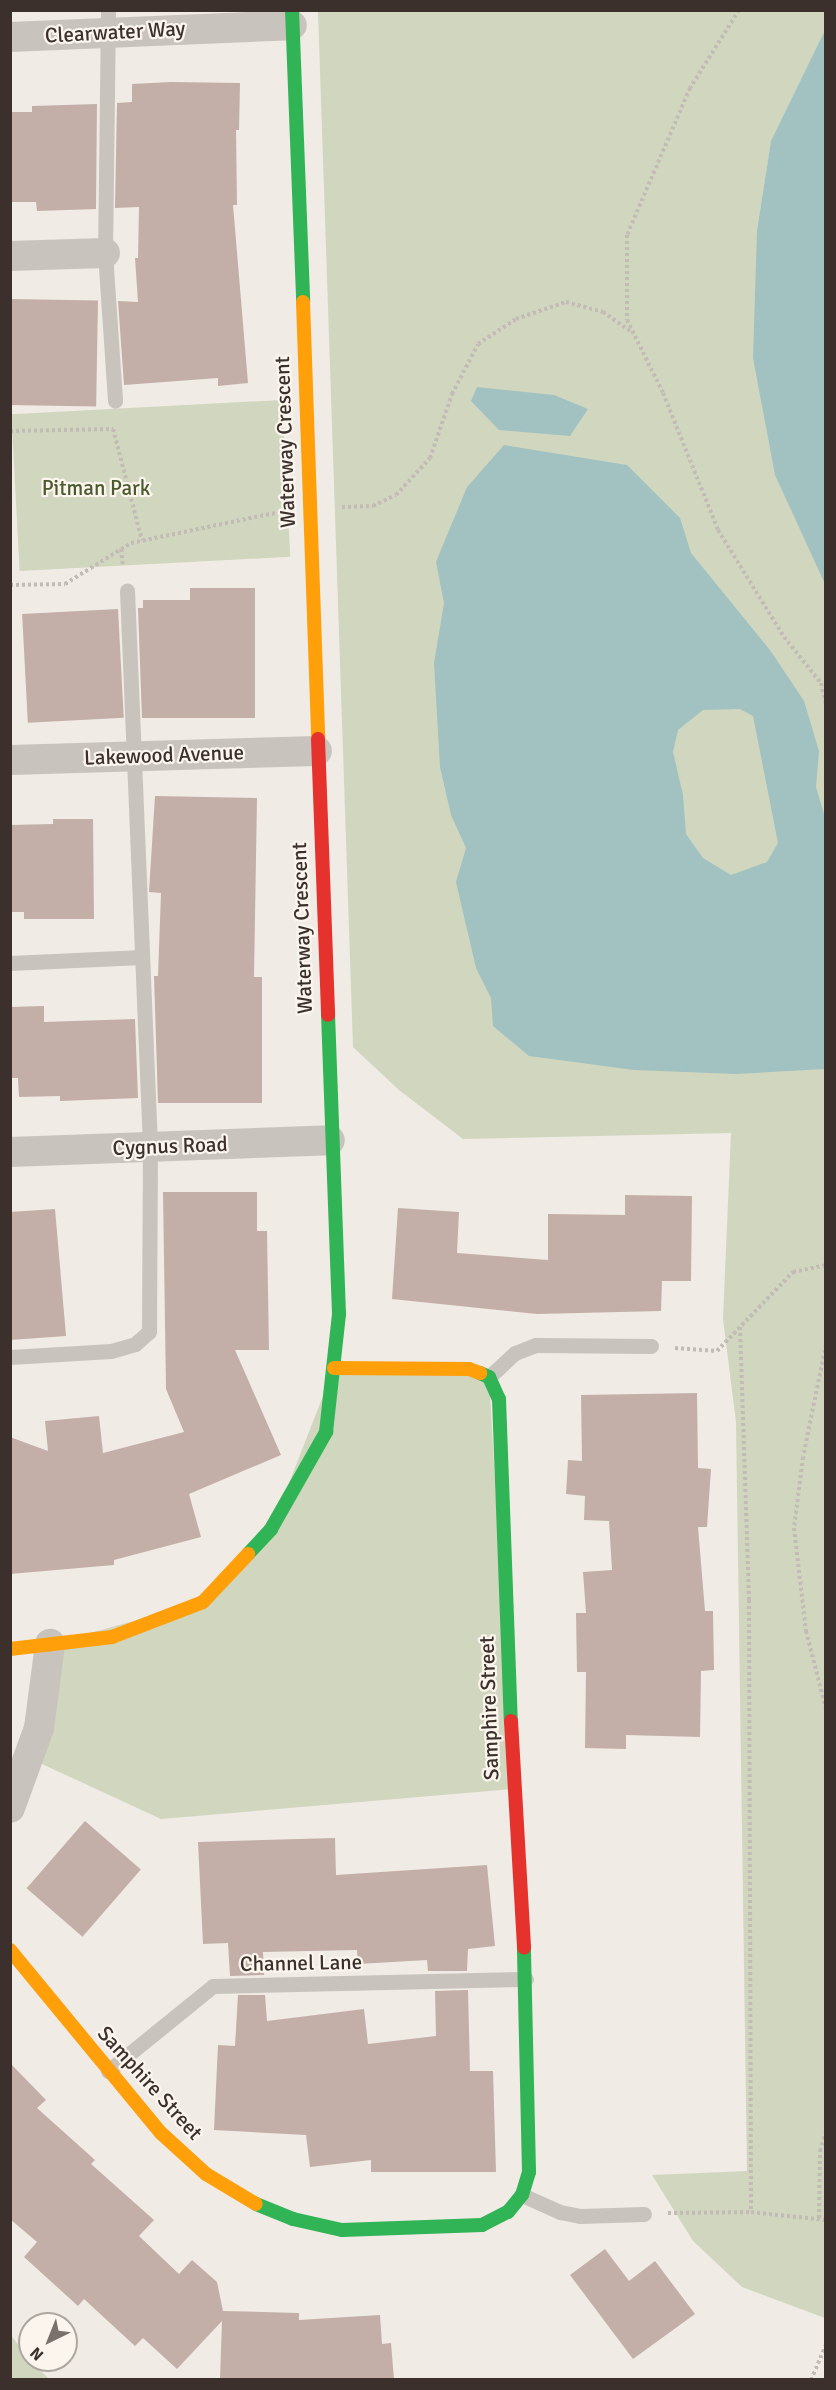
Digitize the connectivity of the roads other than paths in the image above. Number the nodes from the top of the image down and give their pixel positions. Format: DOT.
graph roads {
  1 [pos="292,18"];
  2 [pos="108,21"];
  3 [pos="10,37"];
  4 [pos="105,253"];
  5 [pos="10,256"];
  6 [pos="115,401"];
  7 [pos="127,590"];
  8 [pos="317,751"];
  9 [pos="134,756"];
  10 [pos="10,760"];
  11 [pos="142,957"];
  12 [pos="10,963"];
  13 [pos="330,1140"];
  14 [pos="150,1146"];
  15 [pos="10,1152"];
  16 [pos="651,1346"];
  17 [pos="10,1357"];
  18 [pos="334,1368"];
  19 [pos="489,1377"];
  20 [pos="50,1644"];
  21 [pos="10,1649"];
  22 [pos="10,1808"];
  23 [pos="10,1950"];
  24 [pos="526,1979"];
  25 [pos="108,2072"];
  26 [pos="522,2194"];
  27 [pos="644,2214"];
  1 -- 2 [label="street, Clearwater Way"];
  1 -- 8 [label="street, Waterway Crescent"];
  2 -- 3 [label="street, Clearwater Way"];
  2 -- 4 [label="lane"];
  4 -- 5 [label="street"];
  4 -- 6 [label="lane"];
  7 -- 9 [label="lane"];
  8 -- 9 [label="street, Lakewood Avenue"];
  8 -- 13 [label="street, Waterway Crescent"];
  9 -- 10 [label="street, Lakewood Avenue"];
  9 -- 11 [label="lane"];
  11 -- 12 [label="lane"];
  11 -- 14 [label="lane"];
  13 -- 14 [label="street, Cygnus Road"];
  13 -- 18 [label="street, Waterway Crescent"];
  14 -- 15 [label="street, Cygnus Road"];
  14 -- 17 [label="lane"];
  16 -- 19 [label="lane"];
  18 -- 19 [label="street"];
  18 -- 20 [label="street, Waterway Crescent"];
  19 -- 24 [label="street, Samphire Street"];
  20 -- 21 [label="street, Waterway Crescent"];
  20 -- 22 [label="street"];
  23 -- 25 [label="street, Samphire Street"];
  24 -- 25 [label="lane, Channel Lane"];
  24 -- 26 [label="street, Samphire Street"];
  25 -- 26 [label="street, Samphire Street"];
  26 -- 27 [label="lane"];
}
